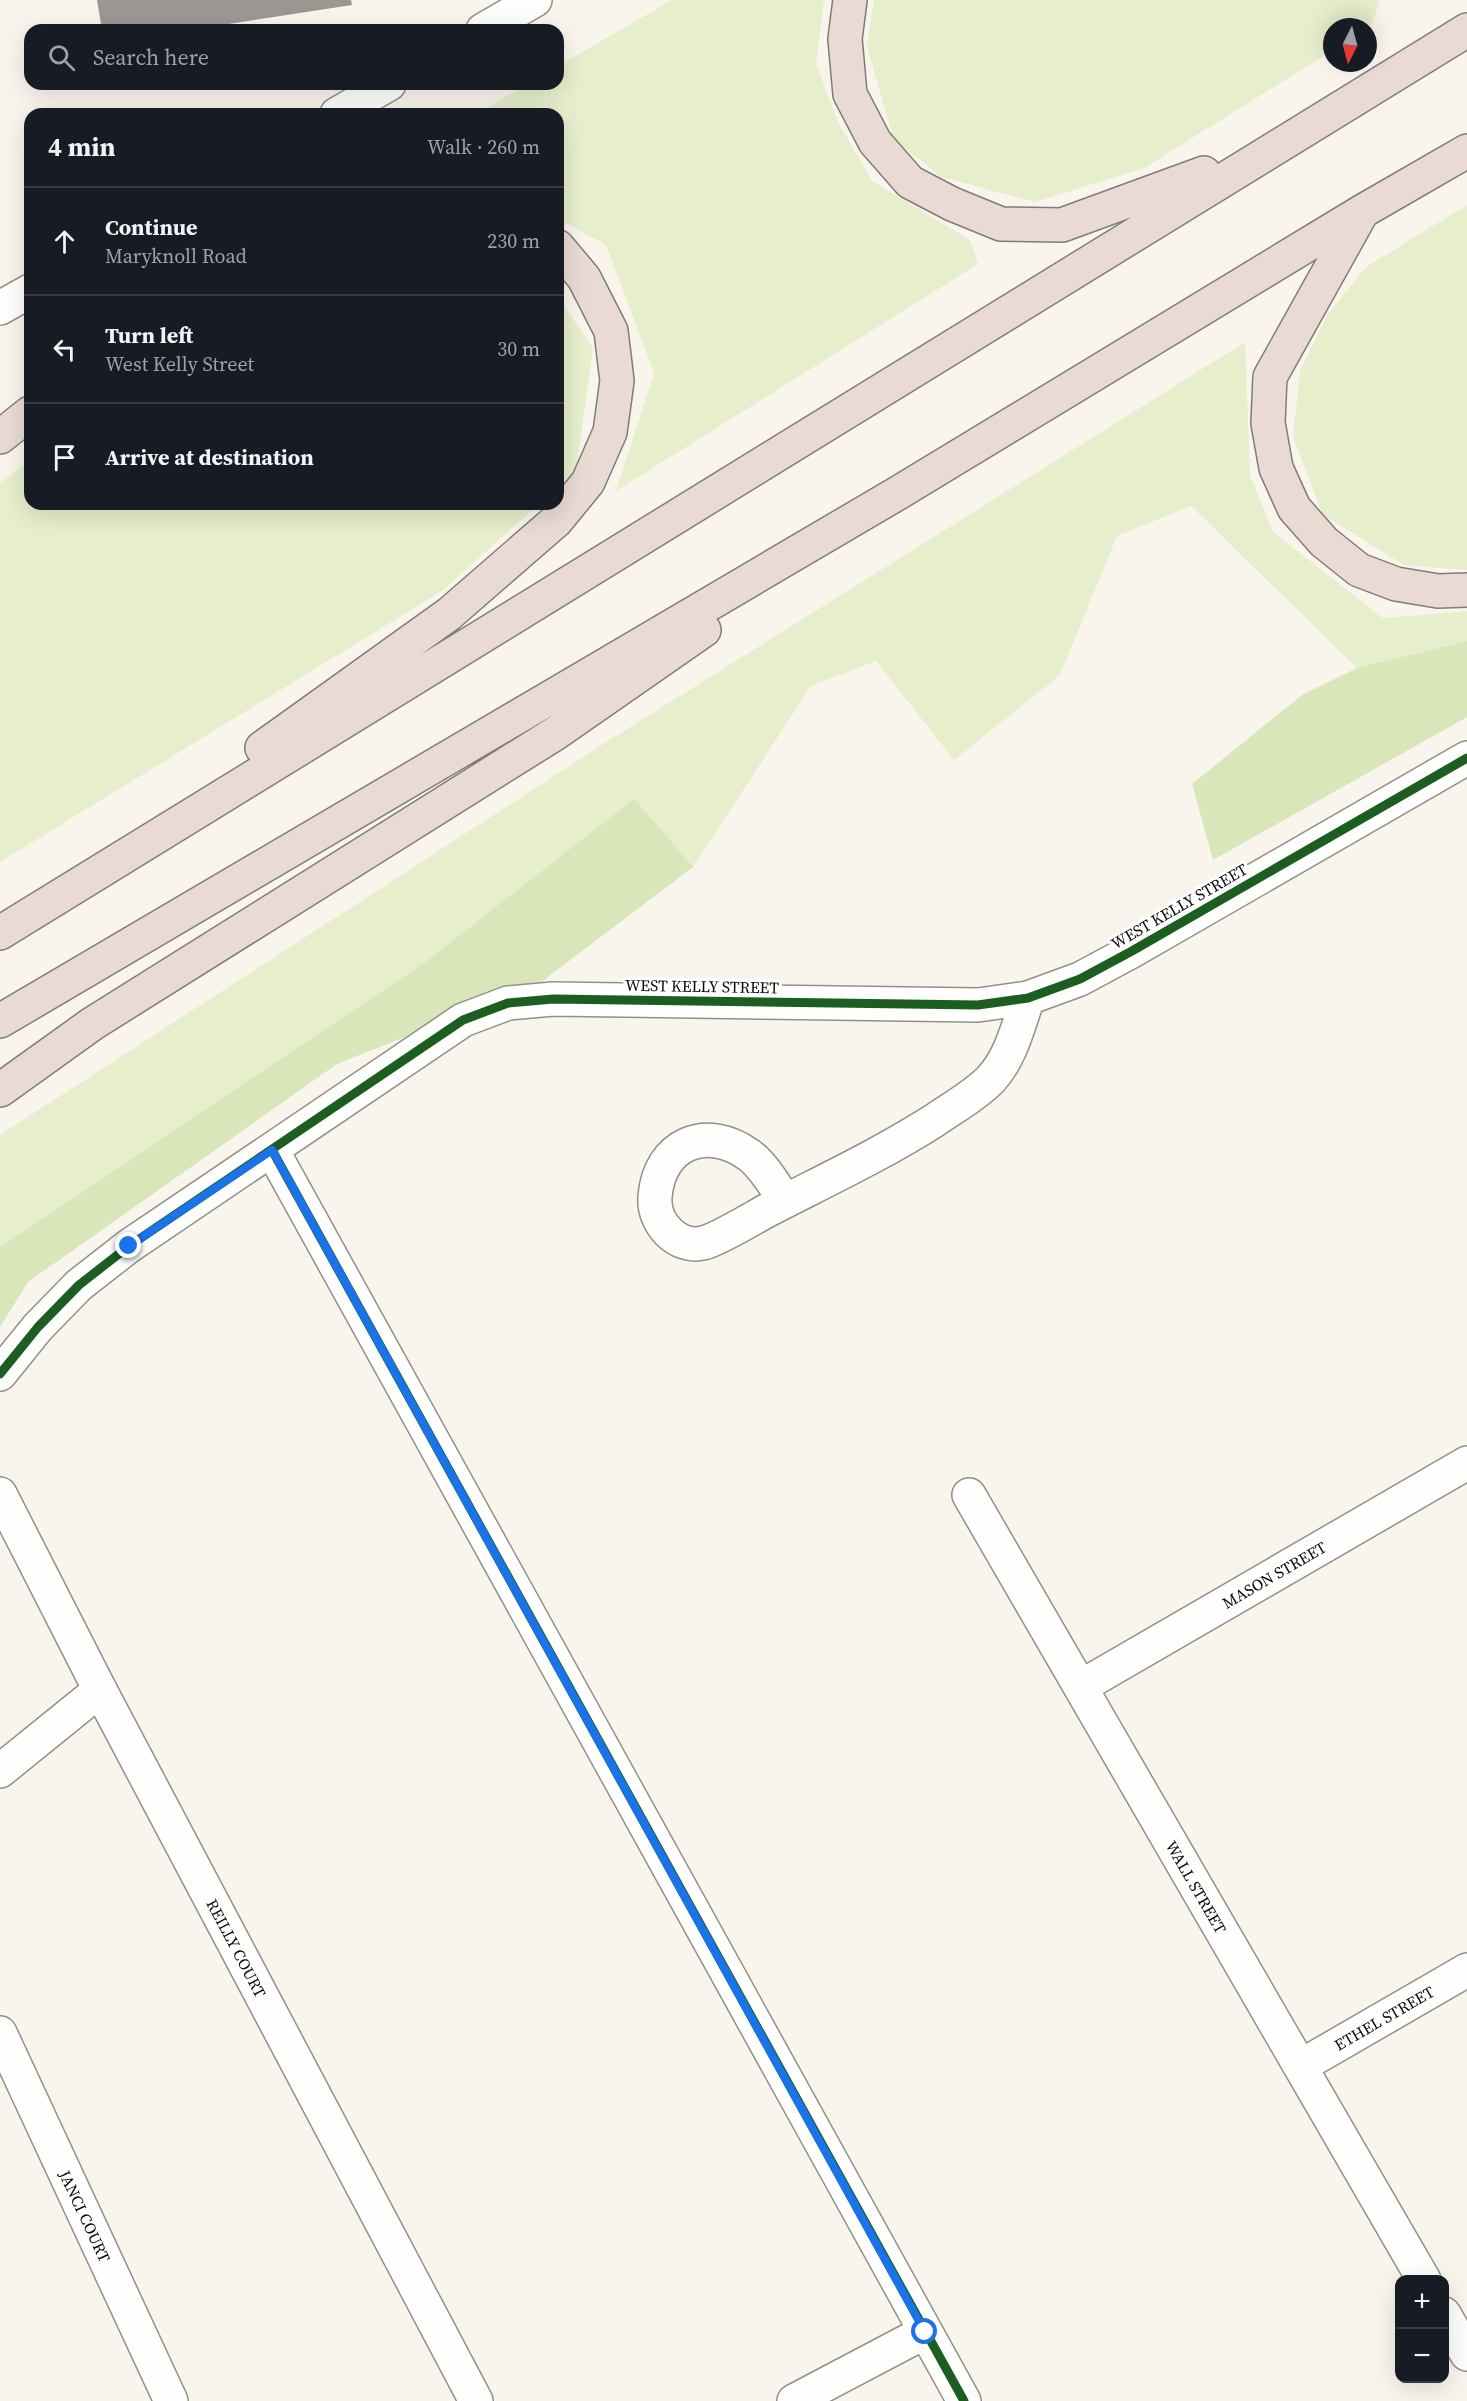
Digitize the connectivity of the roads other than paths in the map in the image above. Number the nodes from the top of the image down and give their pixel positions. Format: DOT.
graph roads {
  1 [pos="535,0"];
  2 [pos="850,0"];
  3 [pos="493,24"];
  4 [pos="1467,30"];
  5 [pos="379,90"];
  6 [pos="347,108"];
  7 [pos="1271,149"];
  8 [pos="1467,150"];
  9 [pos="1362,211"];
  10 [pos="564,254"];
  11 [pos="24,294"];
  12 [pos="0,308"];
  13 [pos="24,418"];
  14 [pos="0,437"];
  15 [pos="898,493"];
  16 [pos="1467,590"];
  17 [pos="1467,758"];
  18 [pos="9,927"];
  19 [pos="1028,998"];
  20 [pos="0,1021"];
  21 [pos="0,1090"];
  22 [pos="272,1150"];
  23 [pos="785,1201"];
  24 [pos="0,1374"];
  25 [pos="1467,1462"];
  26 [pos="0,1494"];
  27 [pos="969,1495"];
  28 [pos="1082,1686"];
  29 [pos="100,1690"];
  30 [pos="0,1771"];
  31 [pos="1467,1970"];
  32 [pos="0,2032"];
  33 [pos="1301,2066"];
  34 [pos="1421,2275"];
  35 [pos="1449,2323"];
  36 [pos="925,2332"];
  37 [pos="1467,2354"];
  38 [pos="171,2401"];
  39 [pos="476,2401"];
  40 [pos="794,2401"];
  41 [pos="964,2401"];
  1 -- 3 [label="street"];
  2 -- 7 [label="highway"];
  4 -- 7 [label="highway"];
  5 -- 6 [label="street"];
  7 -- 18 [label="highway"];
  8 -- 9 [label="highway"];
  9 -- 15 [label="highway"];
  9 -- 16 [label="highway"];
  10 -- 18 [label="highway"];
  11 -- 12 [label="street"];
  13 -- 14 [label="highway"];
  15 -- 20 [label="highway"];
  15 -- 21 [label="highway"];
  17 -- 19 [label="street, WEST KELLY STREET"];
  19 -- 22 [label="street, WEST KELLY STREET"];
  19 -- 23 [label="street"];
  22 -- 24 [label="street, WEST KELLY STREET"];
  22 -- 36 [label="street"];
  25 -- 28 [label="street, MASON STREET"];
  26 -- 29 [label="street, REILLY COURT"];
  27 -- 28 [label="street, WALL STREET"];
  28 -- 33 [label="street, WALL STREET"];
  29 -- 30 [label="street"];
  29 -- 39 [label="street, REILLY COURT"];
  31 -- 33 [label="street, ETHEL STREET"];
  32 -- 38 [label="street, JANCI COURT"];
  33 -- 34 [label="street, WALL STREET"];
  35 -- 37 [label="street"];
  36 -- 40 [label="street"];
  36 -- 41 [label="street"];
}
